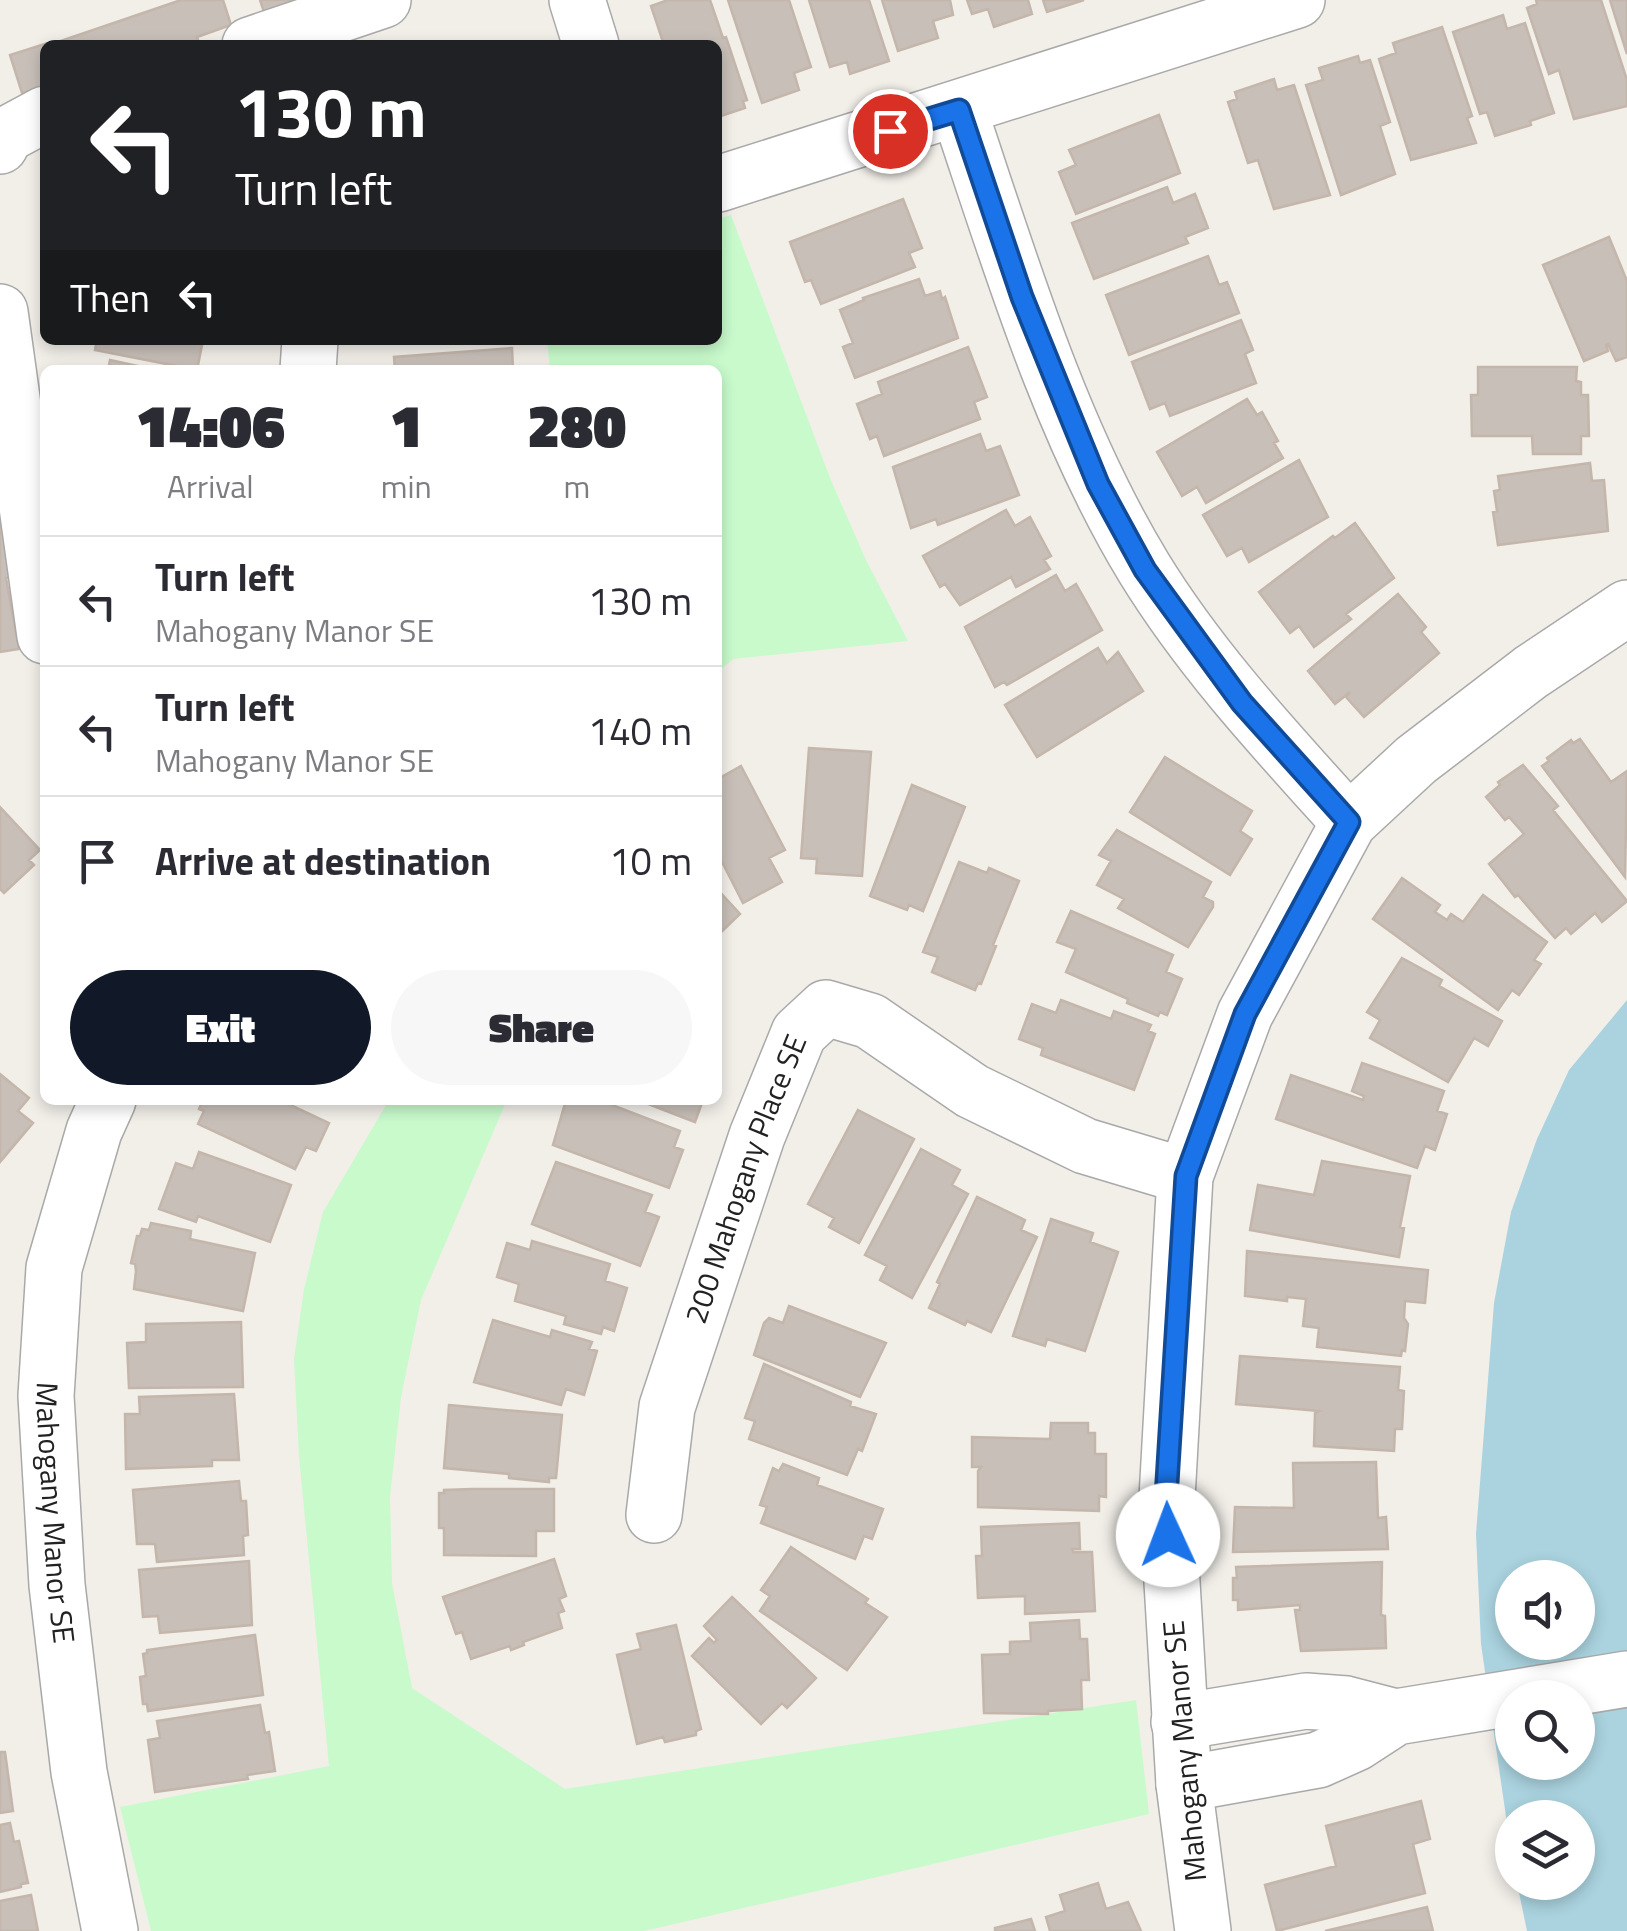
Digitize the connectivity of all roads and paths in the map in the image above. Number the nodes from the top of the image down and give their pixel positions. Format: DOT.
graph roads {
  1 [pos="383,0"];
  2 [pos="576,0"];
  3 [pos="1297,0"];
  4 [pos="265,40"];
  5 [pos="588,40"];
  6 [pos="959,110"];
  7 [pos="40,117"];
  8 [pos="0,146"];
  9 [pos="722,183"];
  10 [pos="0,312"];
  11 [pos="40,600"];
  12 [pos="1627,608"];
  13 [pos="1349,822"];
  14 [pos="106,1105"];
  15 [pos="1186,1176"];
  16 [pos="654,1516"];
  17 [pos="1627,1680"];
  18 [pos="1416,1714"];
  19 [pos="1179,1722"];
  20 [pos="1184,1784"];
  21 [pos="110,1931"];
  22 [pos="1203,1931"];
  1 -- 4 [label="street"];
  2 -- 5 [label="street"];
  3 -- 6 [label="street"];
  6 -- 9 [label="street"];
  6 -- 13 [label="street"];
  7 -- 8 [label="street"];
  10 -- 11 [label="street"];
  12 -- 13 [label="street, Mahogany Manor SE"];
  13 -- 15 [label="street, Mahogany Manor SE"];
  14 -- 21 [label="street, Mahogany Manor SE"];
  15 -- 16 [label="street, 200 Mahogany Place SE"];
  15 -- 19 [label="street, Mahogany Manor SE"];
  17 -- 18 [label="street"];
  18 -- 19 [label="street"];
  18 -- 20 [label="street"];
  19 -- 20 [label="street, Mahogany Manor SE"];
  20 -- 22 [label="street, Mahogany Manor SE"];
}
